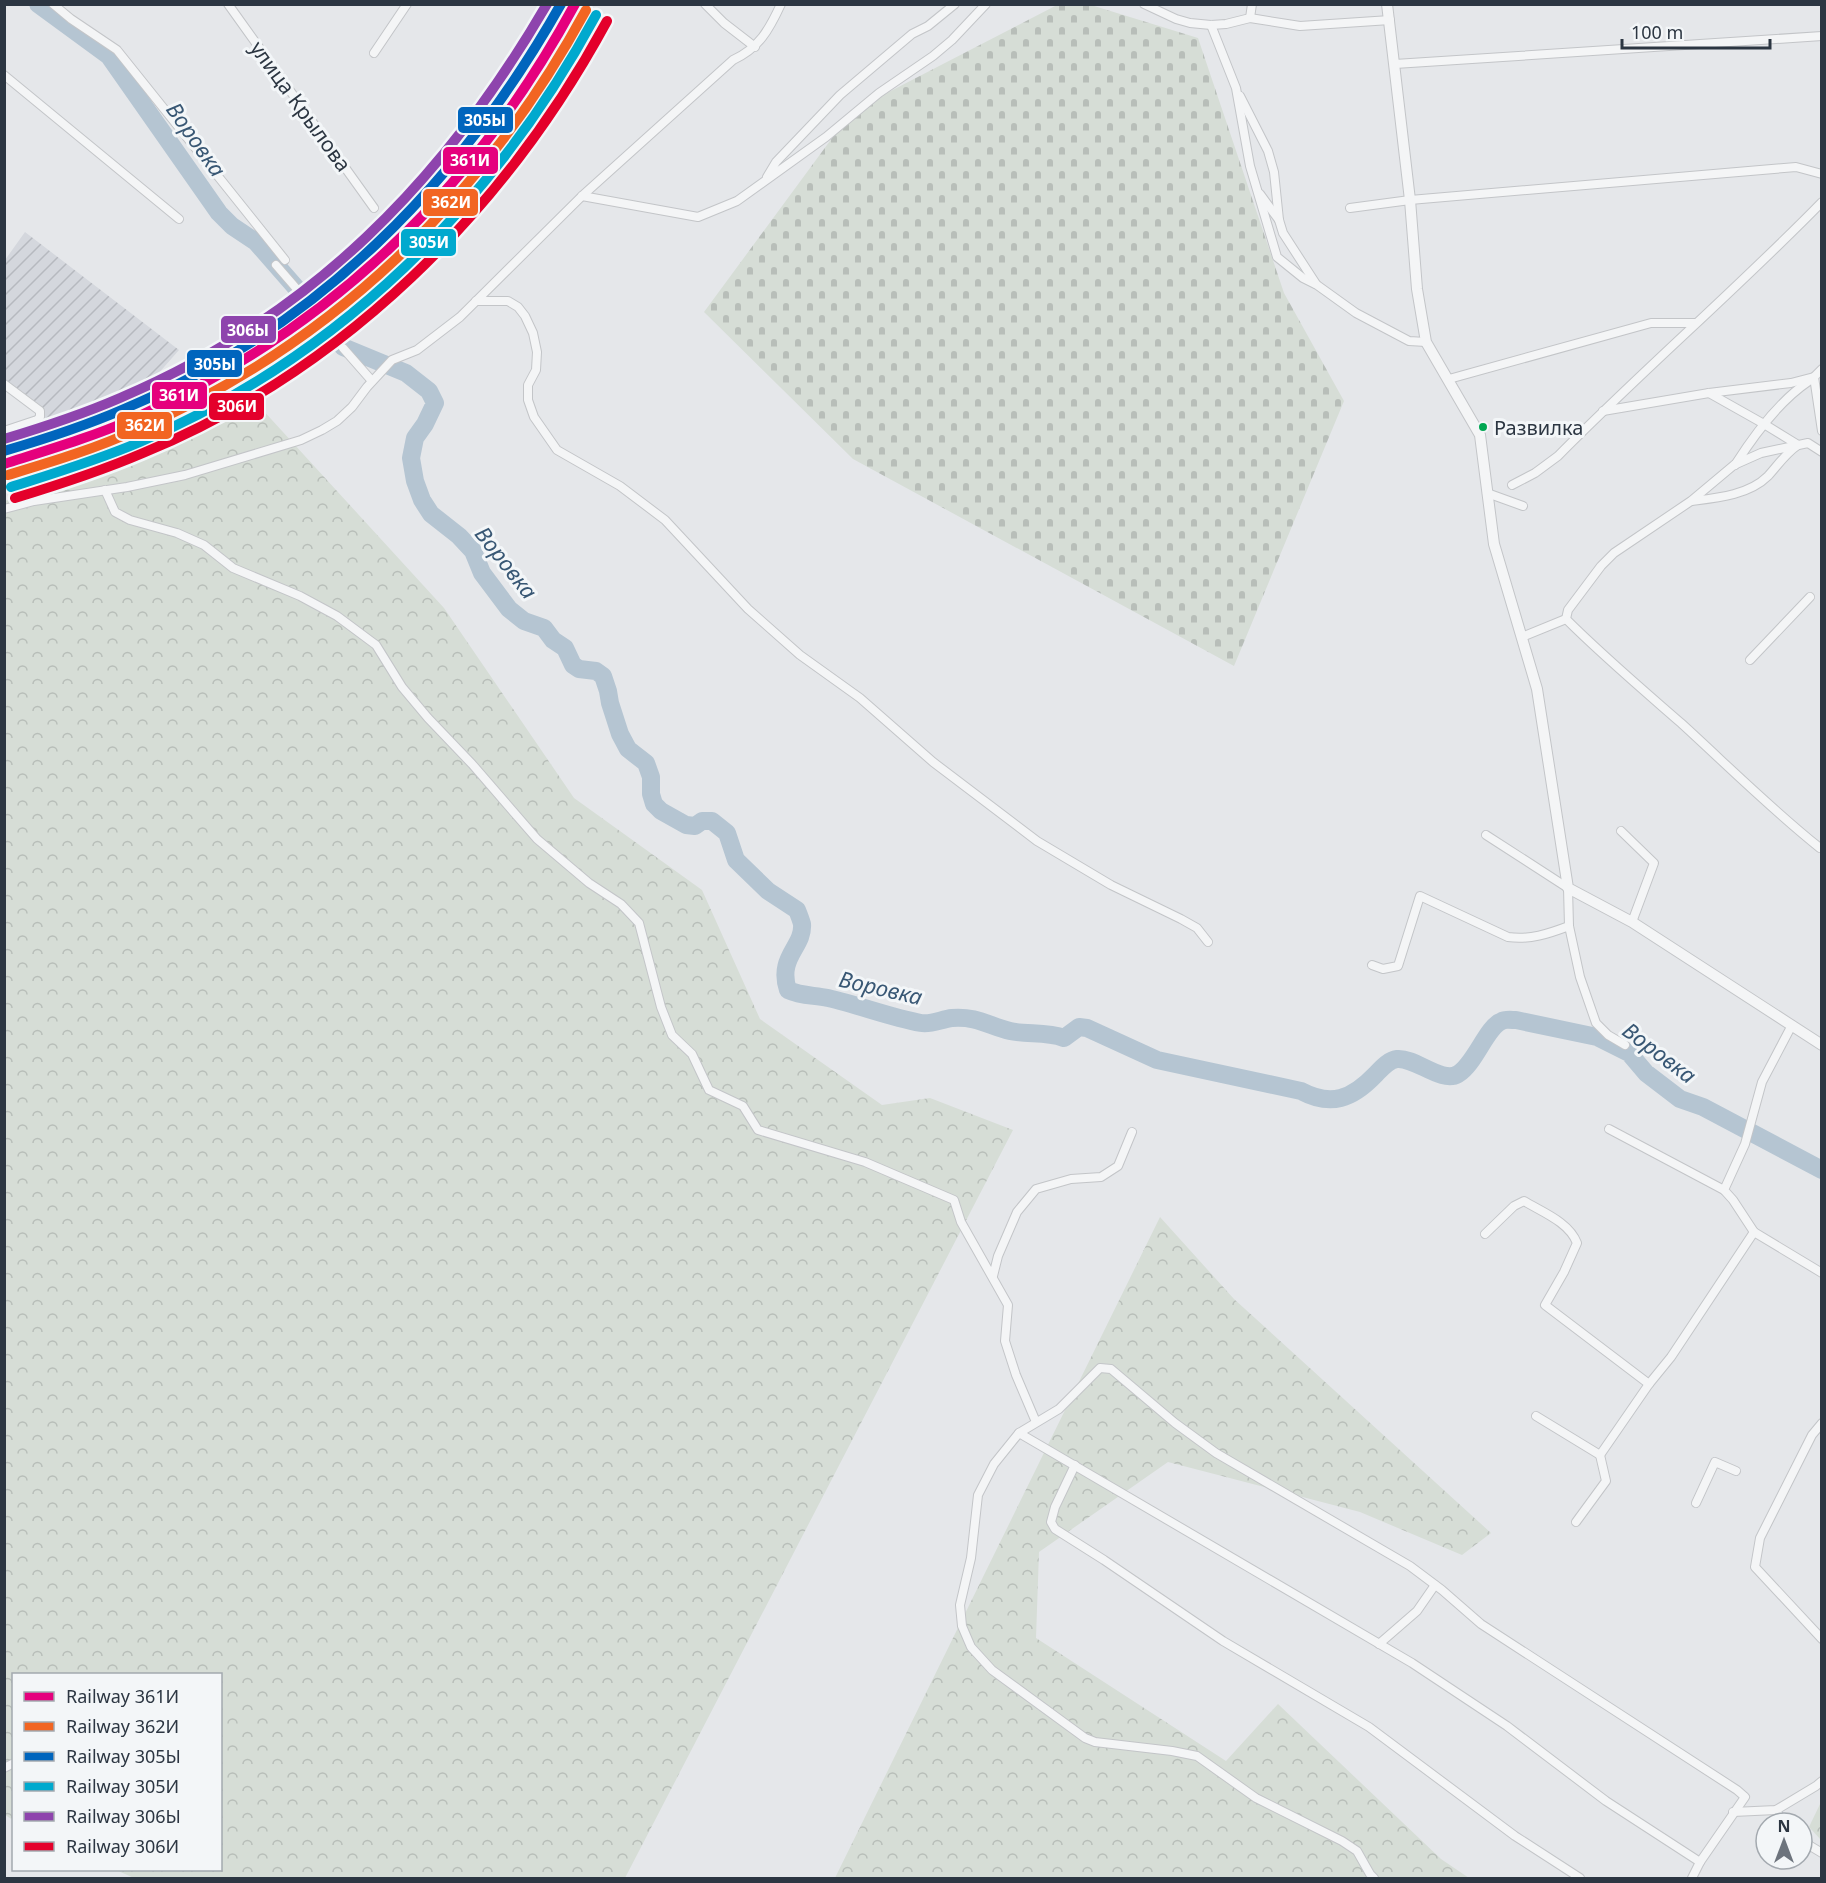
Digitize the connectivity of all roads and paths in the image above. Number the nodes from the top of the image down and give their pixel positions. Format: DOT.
graph roads {
  1 [pos="53,4"];
  2 [pos="228,4"];
  3 [pos="408,4"];
  4 [pos="705,4"];
  5 [pos="782,4"];
  6 [pos="955,4"];
  7 [pos="986,4"];
  8 [pos="1144,4"];
  9 [pos="1252,4"];
  10 [pos="1387,4"];
  11 [pos="1250,18"];
  12 [pos="1390,20"];
  13 [pos="1211,25"];
  14 [pos="1821,36"];
  15 [pos="755,47"];
  16 [pos="374,53"];
  17 [pos="1395,64"];
  18 [pos="4,75"];
  19 [pos="1236,88"];
  20 [pos="1821,174"];
  21 [pos="764,182"];
  22 [pos="1257,190"];
  23 [pos="582,196"];
  24 [pos="1410,200"];
  25 [pos="1821,202"];
  26 [pos="374,208"];
  27 [pos="1350,208"];
  28 [pos="179,219"];
  29 [pos="1279,220"];
  30 [pos="285,260"];
  31 [pos="276,265"];
  32 [pos="1317,285"];
  33 [pos="302,295"];
  34 [pos="476,301"];
  35 [pos="1695,323"];
  36 [pos="1426,342"];
  37 [pos="343,348"];
  38 [pos="1821,369"];
  39 [pos="1814,377"];
  40 [pos="1449,380"];
  41 [pos="372,381"];
  42 [pos="4,384"];
  43 [pos="1709,393"];
  44 [pos="1603,411"];
  45 [pos="1764,424"];
  46 [pos="4,431"];
  47 [pos="1821,431"];
  48 [pos="1798,445"];
  49 [pos="1821,452"];
  50 [pos="1734,465"];
  51 [pos="1512,485"];
  52 [pos="105,490"];
  53 [pos="1487,493"];
  54 [pos="1691,501"];
  55 [pos="1523,506"];
  56 [pos="4,508"];
  57 [pos="1809,597"];
  58 [pos="1566,619"];
  59 [pos="1522,638"];
  60 [pos="1750,660"];
  61 [pos="1621,831"];
  62 [pos="1486,835"];
  63 [pos="1820,848"];
  64 [pos="1568,888"];
  65 [pos="1632,922"];
  66 [pos="1569,926"];
  67 [pos="1208,942"];
  68 [pos="1372,965"];
  69 [pos="1792,1025"];
  70 [pos="1625,1045"];
  71 [pos="1821,1045"];
  72 [pos="1609,1129"];
  73 [pos="1132,1132"];
  74 [pos="1724,1190"];
  75 [pos="1754,1232"];
  76 [pos="1485,1234"];
  77 [pos="1821,1273"];
  78 [pos="993,1276"];
  79 [pos="1649,1384"];
  80 [pos="1536,1416"];
  81 [pos="1036,1422"];
  82 [pos="1821,1423"];
  83 [pos="1018,1433"];
  84 [pos="1600,1455"];
  85 [pos="1075,1465"];
  86 [pos="1736,1471"];
  87 [pos="1696,1503"];
  88 [pos="1576,1522"];
  89 [pos="1435,1585"];
  90 [pos="1821,1640"];
  91 [pos="1379,1644"];
  92 [pos="1820,1787"];
  93 [pos="1776,1810"];
  94 [pos="1732,1812"];
  95 [pos="1700,1862"];
  96 [pos="1374,1878"];
  97 [pos="1580,1878"];
  98 [pos="1692,1878"];
  1 -- 30 [label="street"];
  2 -- 26 [label="street, улица Крылова"];
  3 -- 16 [label="street"];
  4 -- 15 [label="street"];
  5 -- 15 [label="street"];
  6 -- 21 [label="street"];
  7 -- 21 [label="street"];
  8 -- 13 [label="street"];
  9 -- 11 [label="street"];
  10 -- 12 [label="street"];
  11 -- 12 [label="street"];
  11 -- 13 [label="street"];
  12 -- 17 [label="street"];
  13 -- 19 [label="street"];
  14 -- 17 [label="street"];
  15 -- 23 [label="street"];
  17 -- 24 [label="street"];
  18 -- 28 [label="street"];
  19 -- 22 [label="street"];
  19 -- 29 [label="street"];
  20 -- 24 [label="street"];
  21 -- 23 [label="street"];
  22 -- 29 [label="street"];
  22 -- 32 [label="street"];
  23 -- 34 [label="street"];
  24 -- 27 [label="street"];
  24 -- 36 [label="street"];
  25 -- 35 [label="street"];
  29 -- 32 [label="street"];
  31 -- 33 [label="street"];
  32 -- 36 [label="street"];
  34 -- 41 [label="street"];
  34 -- 67 [label="street"];
  35 -- 40 [label="street"];
  35 -- 44 [label="street"];
  36 -- 40 [label="street"];
  37 -- 41 [label="street"];
  38 -- 39 [label="street"];
  39 -- 43 [label="street"];
  39 -- 45 [label="street"];
  39 -- 47 [label="street"];
  40 -- 53 [label="street"];
  41 -- 52 [label="street"];
  42 -- 46 [label="street"];
  43 -- 44 [label="street"];
  43 -- 45 [label="street"];
  44 -- 51 [label="street"];
  45 -- 48 [label="street"];
  45 -- 50 [label="street"];
  48 -- 49 [label="street"];
  48 -- 50 [label="street"];
  48 -- 54 [label="street"];
  50 -- 54 [label="street"];
  52 -- 56 [label="street"];
  52 -- 78 [label="street"];
  53 -- 55 [label="street"];
  53 -- 59 [label="street"];
  54 -- 58 [label="street"];
  57 -- 60 [label="street"];
  58 -- 59 [label="street"];
  58 -- 63 [label="street"];
  59 -- 64 [label="street"];
  61 -- 65 [label="street"];
  62 -- 64 [label="street"];
  64 -- 65 [label="street"];
  64 -- 66 [label="street"];
  65 -- 69 [label="street"];
  66 -- 68 [label="street"];
  66 -- 70 [label="street"];
  69 -- 71 [label="street"];
  69 -- 74 [label="street"];
  72 -- 74 [label="street"];
  73 -- 78 [label="street"];
  74 -- 75 [label="street"];
  75 -- 77 [label="street"];
  75 -- 79 [label="street"];
  76 -- 79 [label="street"];
  78 -- 81 [label="street"];
  79 -- 84 [label="street"];
  80 -- 84 [label="street"];
  81 -- 83 [label="street"];
  81 -- 89 [label="street"];
  82 -- 90 [label="street"];
  83 -- 85 [label="street"];
  83 -- 96 [label="street"];
  84 -- 88 [label="street"];
  85 -- 91 [label="street"];
  85 -- 97 [label="street"];
  86 -- 87 [label="street"];
  89 -- 91 [label="street"];
  89 -- 94 [label="street"];
  91 -- 95 [label="street"];
  92 -- 93 [label="street"];
  93 -- 94 [label="street"];
  94 -- 95 [label="street"];
  95 -- 98 [label="street"];
}
